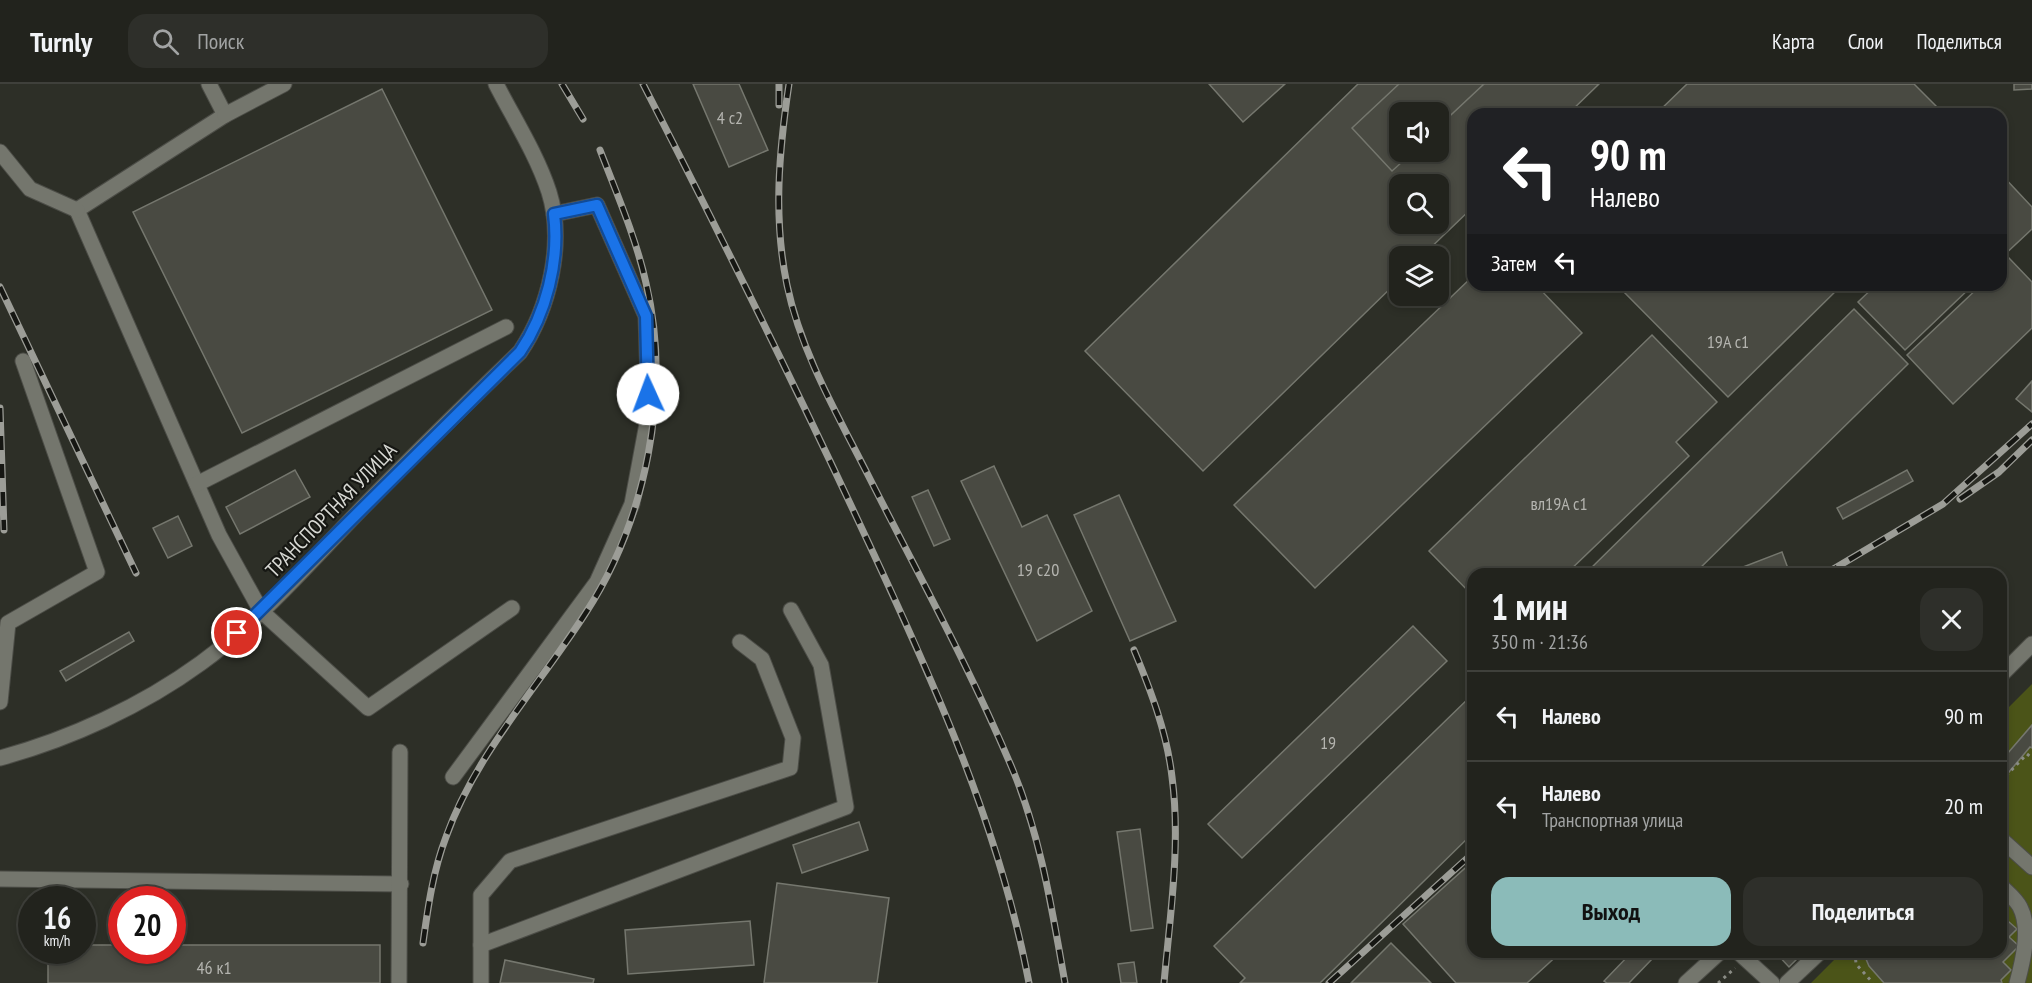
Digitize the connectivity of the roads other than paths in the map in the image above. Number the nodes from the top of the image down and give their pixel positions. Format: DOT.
graph roads {
  1 [pos="209,84"];
  2 [pos="284,84"];
  3 [pos="496,84"];
  4 [pos="225,115"];
  5 [pos="0,152"];
  6 [pos="77,210"];
  7 [pos="554,214"];
  8 [pos="506,327"];
  9 [pos="23,361"];
  10 [pos="197,484"];
  11 [pos="512,608"];
  12 [pos="791,610"];
  13 [pos="261,611"];
  14 [pos="740,642"];
  15 [pos="2032,644"];
  16 [pos="2007,669"];
  17 [pos="0,702"];
  18 [pos="400,752"];
  19 [pos="0,758"];
  20 [pos="453,777"];
  21 [pos="2007,844"];
  22 [pos="2032,867"];
  23 [pos="0,879"];
  24 [pos="401,884"];
  25 [pos="2007,892"];
  26 [pos="481,945"];
  27 [pos="1713,958"];
  28 [pos="1745,958"];
  29 [pos="1814,958"];
  30 [pos="399,983"];
  31 [pos="481,983"];
  32 [pos="1686,983"];
  33 [pos="1772,983"];
  34 [pos="1787,983"];
  35 [pos="2017,983"];
  1 -- 4 [label="street"];
  2 -- 4 [label="street"];
  3 -- 7 [label="street, ТРАНСПОРТНАЯ УЛИЦА"];
  4 -- 6 [label="street"];
  5 -- 6 [label="street"];
  6 -- 10 [label="street"];
  7 -- 13 [label="street, ТРАНСПОРТНАЯ УЛИЦА"];
  7 -- 20 [label="street"];
  8 -- 10 [label="street"];
  9 -- 17 [label="street"];
  10 -- 13 [label="street"];
  11 -- 13 [label="street"];
  12 -- 26 [label="street"];
  13 -- 19 [label="street, ТРАНСПОРТНАЯ УЛИЦА"];
  14 -- 26 [label="street"];
  15 -- 16 [label="street"];
  18 -- 24 [label="street"];
  21 -- 22 [label="street"];
  23 -- 24 [label="street"];
  24 -- 30 [label="street"];
  25 -- 35 [label="street"];
  26 -- 31 [label="street"];
  27 -- 32 [label="street"];
  28 -- 33 [label="street"];
  29 -- 34 [label="street"];
}
